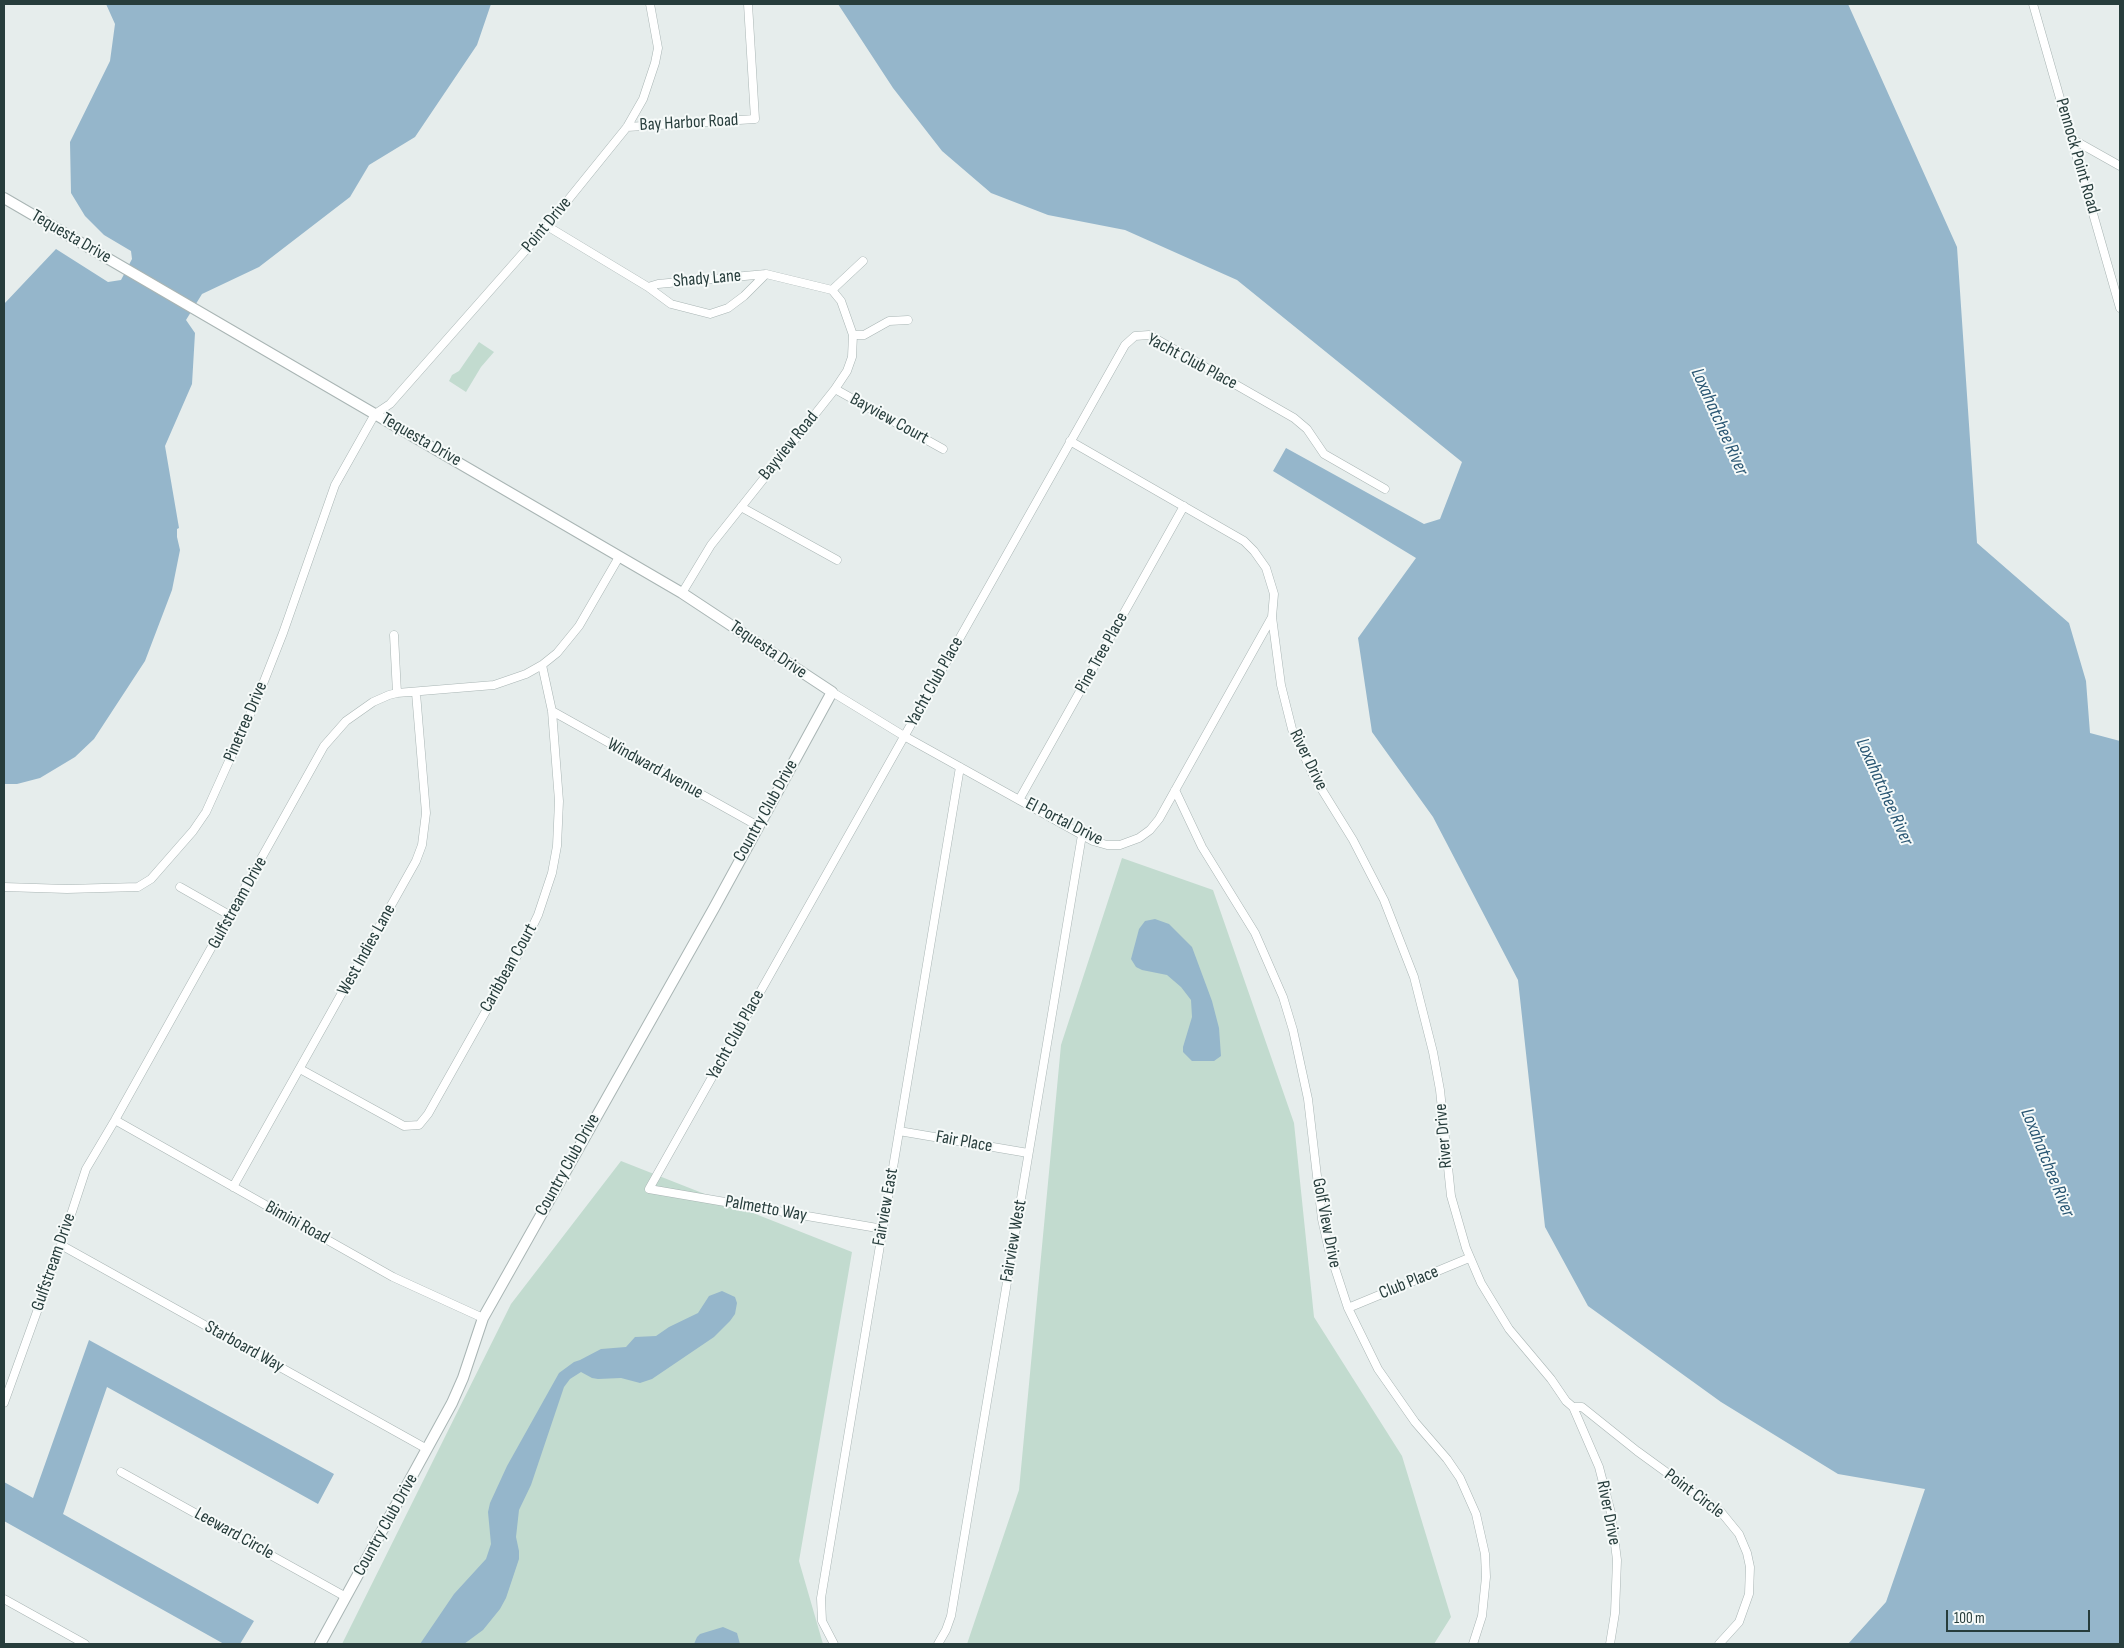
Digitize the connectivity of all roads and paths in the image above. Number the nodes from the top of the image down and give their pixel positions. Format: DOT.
graph roads {
  1 [pos="650,4"];
  2 [pos="748,4"];
  3 [pos="2033,4"];
  4 [pos="627,127"];
  5 [pos="2072,139"];
  6 [pos="2120,166"];
  7 [pos="4,198"];
  8 [pos="547,226"];
  9 [pos="863,261"];
  10 [pos="766,274"];
  11 [pos="648,287"];
  12 [pos="832,290"];
  13 [pos="2120,308"];
  14 [pos="908,320"];
  15 [pos="852,335"];
  16 [pos="835,389"];
  17 [pos="376,414"];
  18 [pos="1070,442"];
  19 [pos="943,449"];
  20 [pos="1385,489"];
  21 [pos="1184,506"];
  22 [pos="742,507"];
  23 [pos="619,557"];
  24 [pos="837,560"];
  25 [pos="682,593"];
  26 [pos="1272,618"];
  27 [pos="394,635"];
  28 [pos="542,665"];
  29 [pos="832,692"];
  30 [pos="397,693"];
  31 [pos="416,693"];
  32 [pos="552,711"];
  33 [pos="904,736"];
  34 [pos="960,767"];
  35 [pos="1175,790"];
  36 [pos="1019,800"];
  37 [pos="758,826"];
  38 [pos="1082,835"];
  39 [pos="4,887"];
  40 [pos="180,887"];
  41 [pos="231,916"];
  42 [pos="300,1069"];
  43 [pos="115,1120"];
  44 [pos="899,1131"];
  45 [pos="1028,1153"];
  46 [pos="234,1187"];
  47 [pos="649,1189"];
  48 [pos="883,1228"];
  49 [pos="61,1245"];
  50 [pos="1469,1258"];
  51 [pos="1348,1308"];
  52 [pos="483,1318"];
  53 [pos="4,1403"];
  54 [pos="1573,1407"];
  55 [pos="427,1449"];
  56 [pos="122,1472"];
  57 [pos="346,1597"];
  58 [pos="4,1599"];
  59 [pos="85,1644"];
  60 [pos="320,1644"];
  61 [pos="834,1644"];
  62 [pos="938,1644"];
  63 [pos="1473,1644"];
  64 [pos="1610,1644"];
  65 [pos="1719,1644"];
  1 -- 4 [label="street, Point Drive"];
  2 -- 4 [label="street, Bay Harbor Road"];
  3 -- 5 [label="street, Pennock Point Road"];
  4 -- 8 [label="street, Point Drive"];
  5 -- 6 [label="street"];
  5 -- 13 [label="street, Pennock Point Road"];
  7 -- 17 [label="street, Tequesta Drive"];
  8 -- 11 [label="street, Shady Lane"];
  8 -- 17 [label="street, Point Drive"];
  9 -- 12 [label="street"];
  10 -- 11 [label="street, Shady Lane"];
  10 -- 11 [label="street, Shady Lane"];
  10 -- 12 [label="street, Shady Lane"];
  12 -- 15 [label="street, Bayview Road"];
  14 -- 15 [label="street"];
  15 -- 16 [label="street, Bayview Road"];
  16 -- 19 [label="street, Bayview Court"];
  16 -- 22 [label="street, Bayview Road"];
  17 -- 23 [label="street, Tequesta Drive"];
  17 -- 39 [label="street, Pinetree Drive"];
  18 -- 20 [label="street, Yacht Club Place"];
  18 -- 21 [label="street"];
  18 -- 33 [label="street, Yacht Club Place"];
  21 -- 26 [label="street, El Portal Drive"];
  21 -- 36 [label="street, Pine Tree Place"];
  22 -- 24 [label="street"];
  22 -- 25 [label="street, Bayview Road"];
  23 -- 25 [label="street, Tequesta Drive"];
  23 -- 28 [label="street, Gulfstream Drive"];
  25 -- 29 [label="street, Tequesta Drive"];
  26 -- 35 [label="street, El Portal Drive"];
  26 -- 50 [label="street, River Drive"];
  27 -- 30 [label="street"];
  28 -- 31 [label="street, Gulfstream Drive"];
  28 -- 32 [label="street, Caribbean Court"];
  29 -- 33 [label="street, El Portal Drive"];
  29 -- 37 [label="street, Country Club Drive"];
  30 -- 31 [label="street, Gulfstream Drive"];
  30 -- 41 [label="street, Gulfstream Drive"];
  31 -- 42 [label="street, West Indies Lane"];
  32 -- 37 [label="street, Windward Avenue"];
  32 -- 42 [label="street, Caribbean Court"];
  33 -- 34 [label="street, El Portal Drive"];
  33 -- 47 [label="street, Yacht Club Place"];
  34 -- 36 [label="street, El Portal Drive"];
  34 -- 44 [label="street, Fairview East"];
  35 -- 38 [label="street, El Portal Drive"];
  35 -- 51 [label="street, Golf View Drive"];
  36 -- 38 [label="street, El Portal Drive"];
  37 -- 52 [label="street, Country Club Drive"];
  38 -- 45 [label="street, Fairview West"];
  40 -- 41 [label="street"];
  41 -- 43 [label="street, Gulfstream Drive"];
  42 -- 46 [label="street, West Indies Lane"];
  43 -- 46 [label="street, Bimini Road"];
  43 -- 49 [label="street, Gulfstream Drive"];
  44 -- 45 [label="street, Fair Place"];
  44 -- 48 [label="street, Fairview East"];
  45 -- 62 [label="street, Fairview West"];
  46 -- 52 [label="street, Bimini Road"];
  47 -- 48 [label="street, Palmetto Way"];
  48 -- 61 [label="street, Fairview East"];
  49 -- 53 [label="street, Gulfstream Drive"];
  49 -- 55 [label="street, Starboard Way"];
  50 -- 51 [label="street, Club Place"];
  50 -- 54 [label="street, River Drive"];
  51 -- 63 [label="street, Golf View Drive"];
  52 -- 55 [label="street, Country Club Drive"];
  54 -- 64 [label="street, River Drive"];
  54 -- 65 [label="street, Point Circle"];
  55 -- 57 [label="street, Country Club Drive"];
  56 -- 57 [label="street, Leeward Circle"];
  57 -- 60 [label="street, Country Club Drive"];
  58 -- 59 [label="street"];
}
